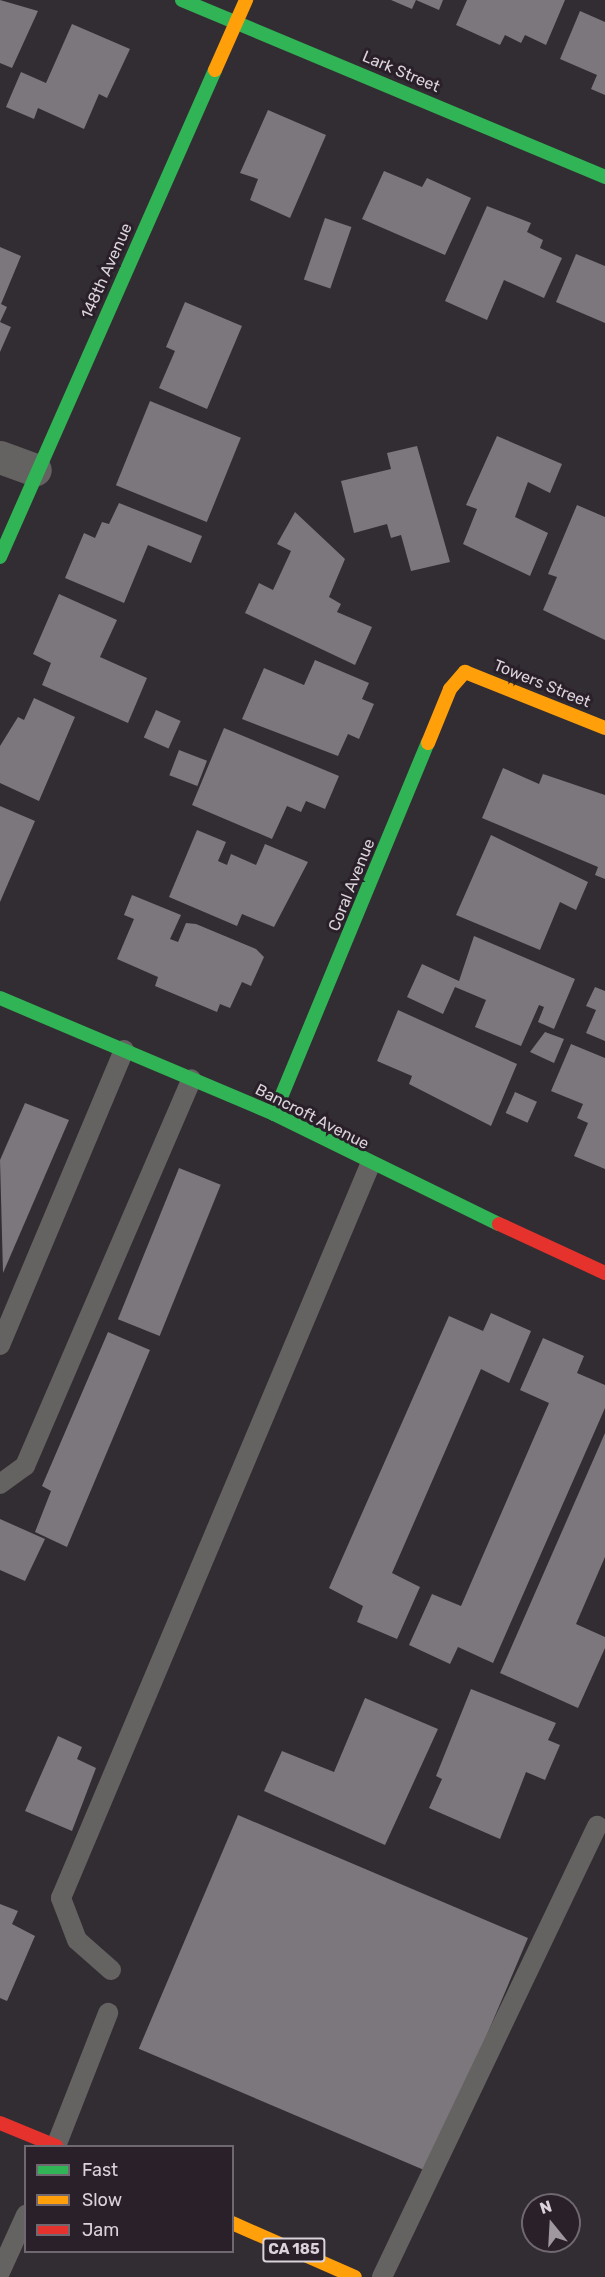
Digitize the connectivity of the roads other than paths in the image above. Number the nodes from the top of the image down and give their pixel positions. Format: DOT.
graph roads {
  1 [pos="182,0"];
  2 [pos="246,0"];
  3 [pos="238,20"];
  4 [pos="605,177"];
  5 [pos="0,457"];
  6 [pos="35,471"];
  7 [pos="0,557"];
  8 [pos="465,672"];
  9 [pos="605,728"];
  10 [pos="0,998"];
  11 [pos="124,1050"];
  12 [pos="192,1079"];
  13 [pos="274,1114"];
  14 [pos="370,1165"];
  15 [pos="605,1273"];
  16 [pos="0,1345"];
  17 [pos="0,1484"];
  18 [pos="597,1826"];
  19 [pos="111,1970"];
  20 [pos="108,2013"];
  21 [pos="0,2122"];
  22 [pos="54,2145"];
  23 [pos="56,2145"];
  24 [pos="24,2218"];
  25 [pos="234,2224"];
  26 [pos="0,2272"];
  27 [pos="355,2277"];
  28 [pos="382,2277"];
  1 -- 3 [label="street, Lark Street"];
  2 -- 3 [label="street, 148th Avenue"];
  3 -- 4 [label="street, Lark Street"];
  3 -- 6 [label="street, 148th Avenue"];
  5 -- 6 [label="street"];
  6 -- 7 [label="street, 148th Avenue"];
  8 -- 9 [label="street, Towers Street"];
  8 -- 13 [label="street, Coral Avenue"];
  10 -- 11 [label="street, Bancroft Avenue"];
  11 -- 12 [label="street, Bancroft Avenue"];
  11 -- 16 [label="lane"];
  12 -- 13 [label="street, Bancroft Avenue"];
  12 -- 17 [label="lane"];
  13 -- 14 [label="street, Bancroft Avenue"];
  14 -- 15 [label="street, Bancroft Avenue"];
  14 -- 19 [label="lane"];
  18 -- 28 [label="lane"];
  20 -- 23 [label="lane"];
  21 -- 22 [label="street"];
  24 -- 26 [label="lane"];
  25 -- 27 [label="street, CA 185"];
}
